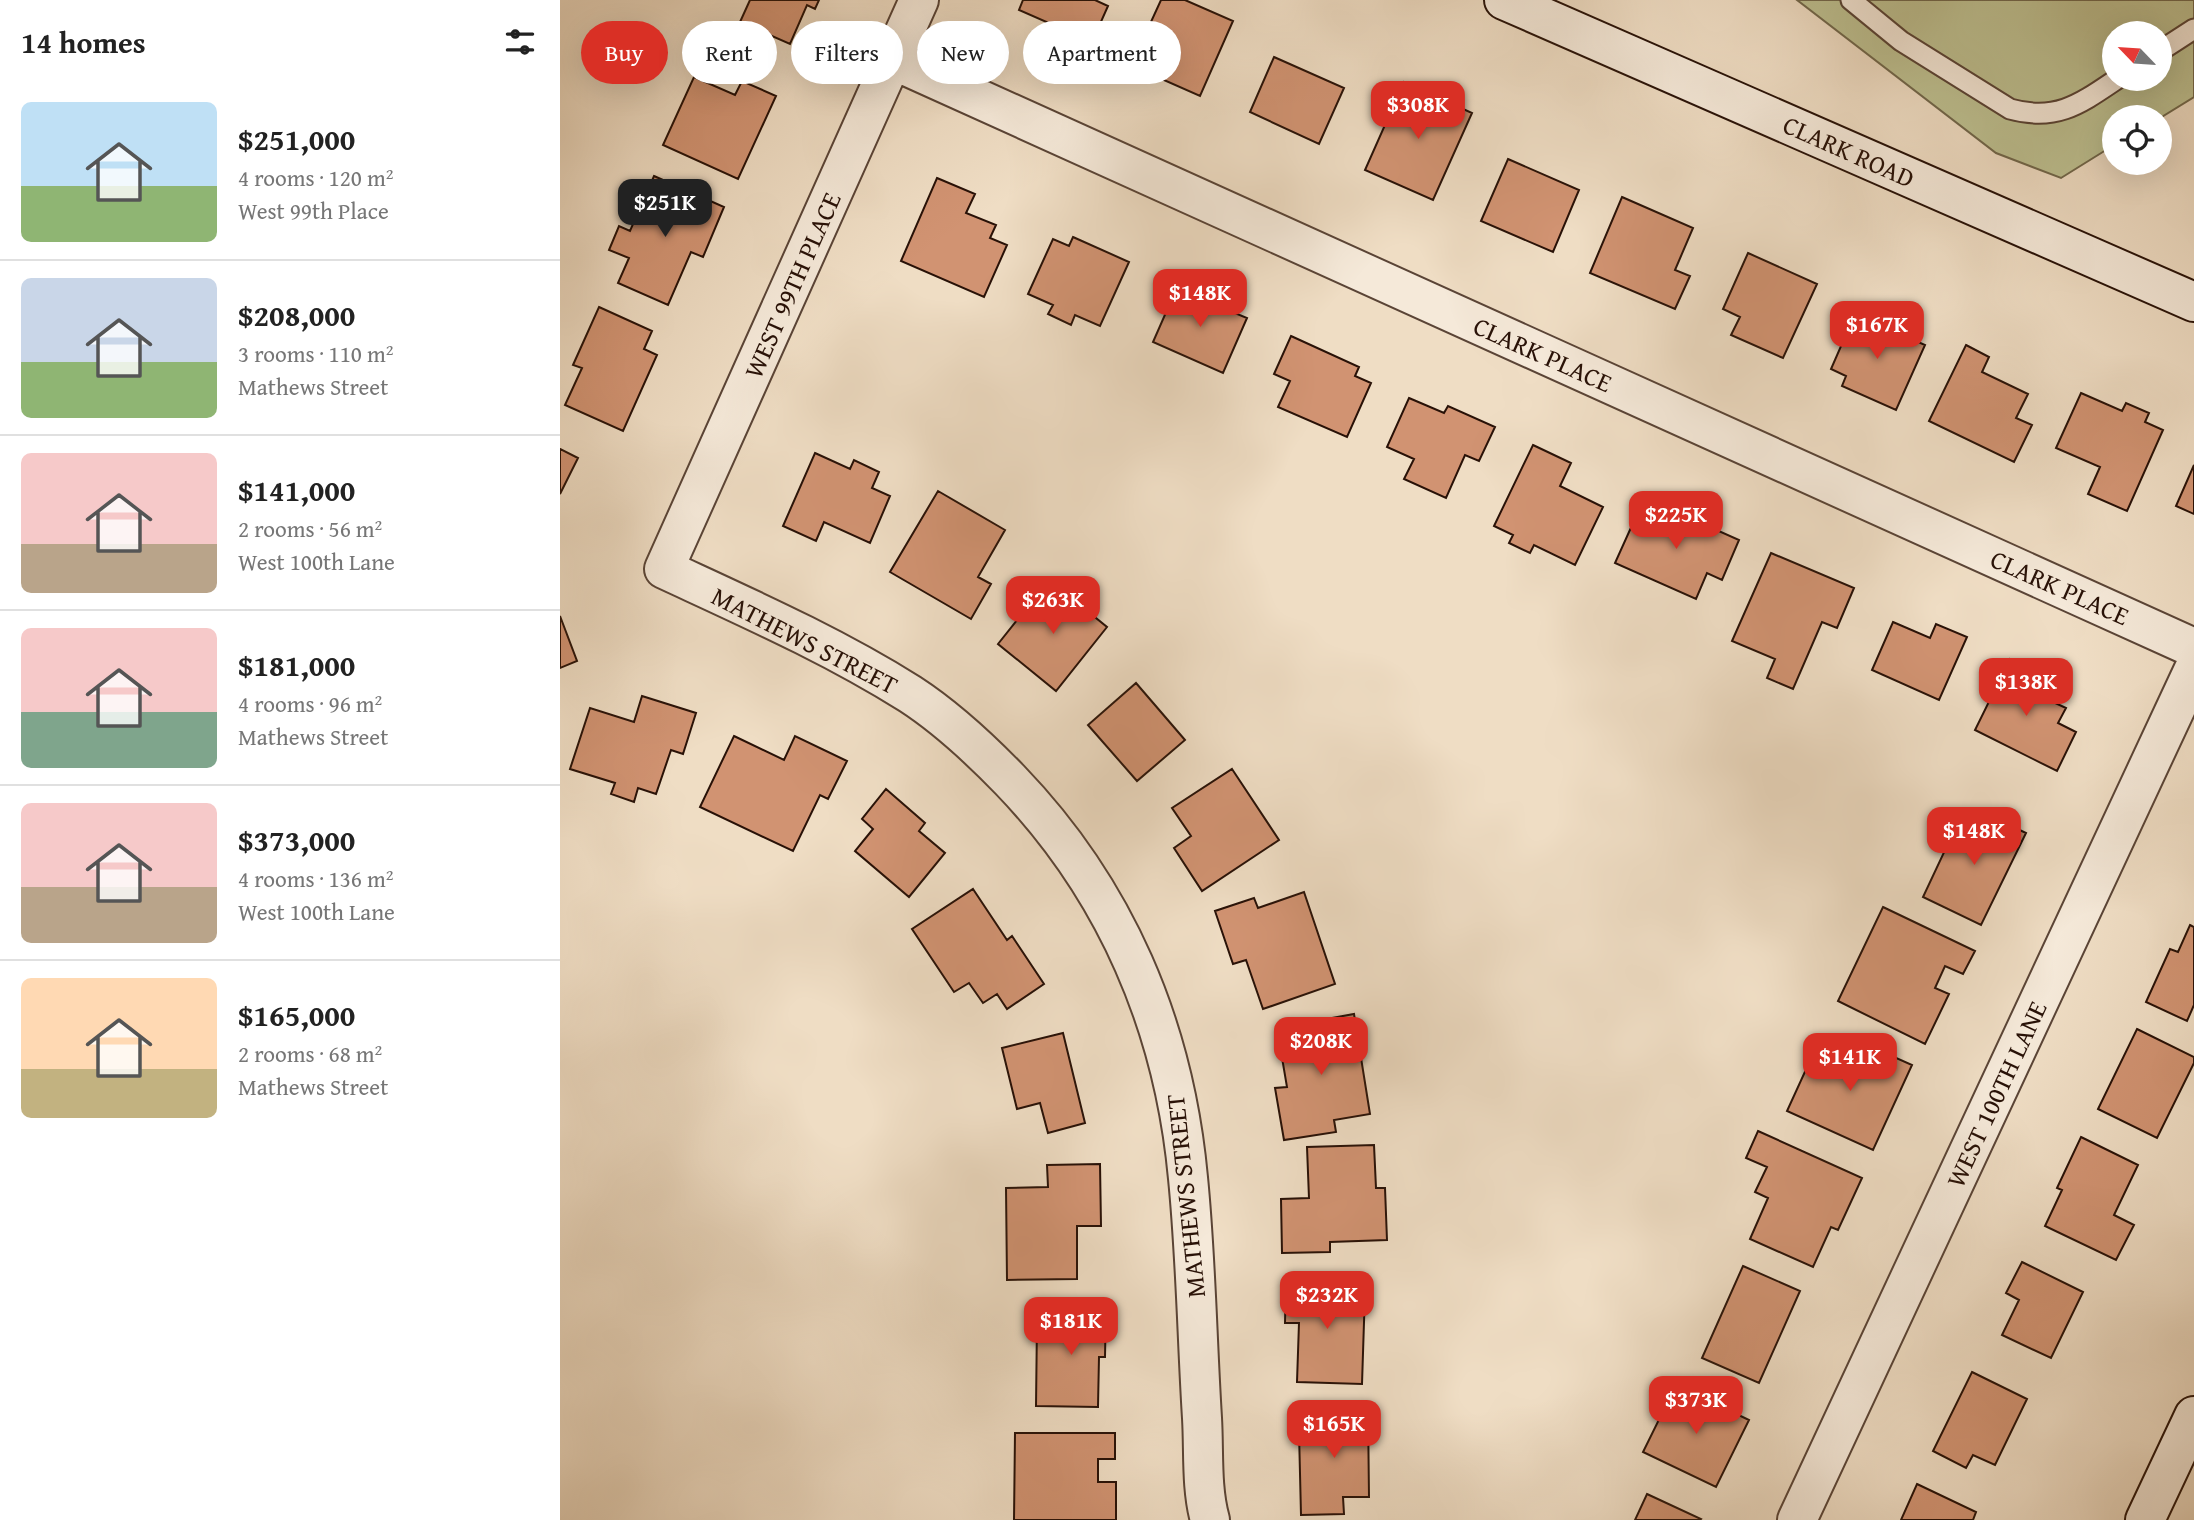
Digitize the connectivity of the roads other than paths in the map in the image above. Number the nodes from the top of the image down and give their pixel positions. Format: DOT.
graph roads {
  1 [pos="919,0"];
  2 [pos="1504,0"];
  3 [pos="1851,0"];
  4 [pos="2194,29"];
  5 [pos="903,37"];
  6 [pos="2172,43"];
  7 [pos="903,65"];
  8 [pos="882,84"];
  9 [pos="2102,89"];
  10 [pos="2194,302"];
  11 [pos="664,569"];
  12 [pos="2194,648"];
  13 [pos="2194,669"];
  14 [pos="2194,1416"];
  15 [pos="1210,1520"];
  16 [pos="1797,1520"];
  17 [pos="2145,1520"];
  1 -- 5 [label="street, WEST 99TH PLACE"];
  2 -- 10 [label="street, CLARK ROAD"];
  3 -- 9 [label="lane"];
  4 -- 6 [label="lane"];
  7 -- 12 [label="street, CLARK PLACE"];
  8 -- 11 [label="street, WEST 99TH PLACE"];
  11 -- 15 [label="street, MATHEWS STREET"];
  13 -- 16 [label="street, WEST 100TH LANE"];
  14 -- 17 [label="street"];
}
